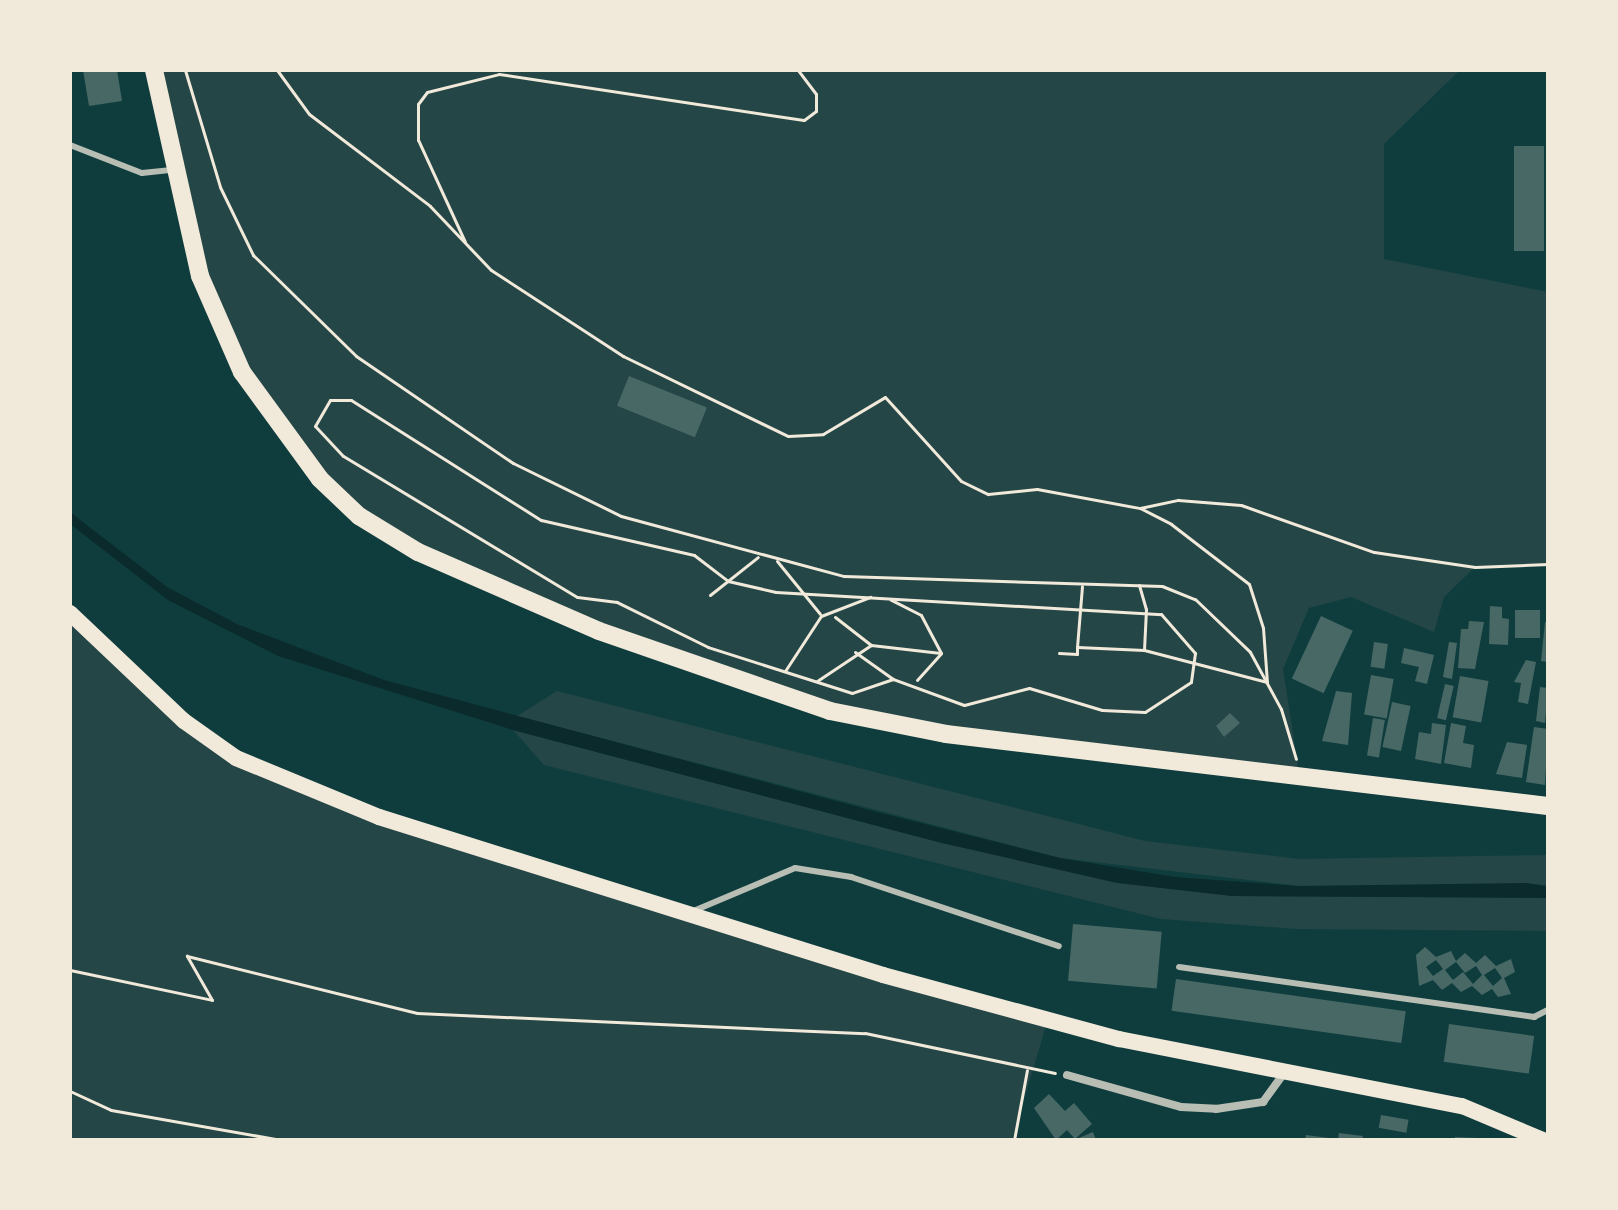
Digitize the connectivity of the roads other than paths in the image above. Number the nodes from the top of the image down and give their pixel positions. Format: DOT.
graph roads {
  1 [pos="154,70"];
  2 [pos="70,145"];
  3 [pos="175,170"];
  4 [pos="70,613"];
  5 [pos="1548,806"];
  6 [pos="680,916"];
  7 [pos="1059,946"];
  8 [pos="1179,967"];
  9 [pos="1548,1010"];
  10 [pos="1284,1073"];
  11 [pos="1067,1075"];
  12 [pos="1543,1140"];
  1 -- 3 [label="main road"];
  2 -- 3 [label="lane"];
  3 -- 5 [label="main road"];
  4 -- 6 [label="main road"];
  6 -- 7 [label="lane"];
  6 -- 10 [label="main road"];
  8 -- 9 [label="lane"];
  10 -- 11 [label="street"];
  10 -- 12 [label="main road"];
}
